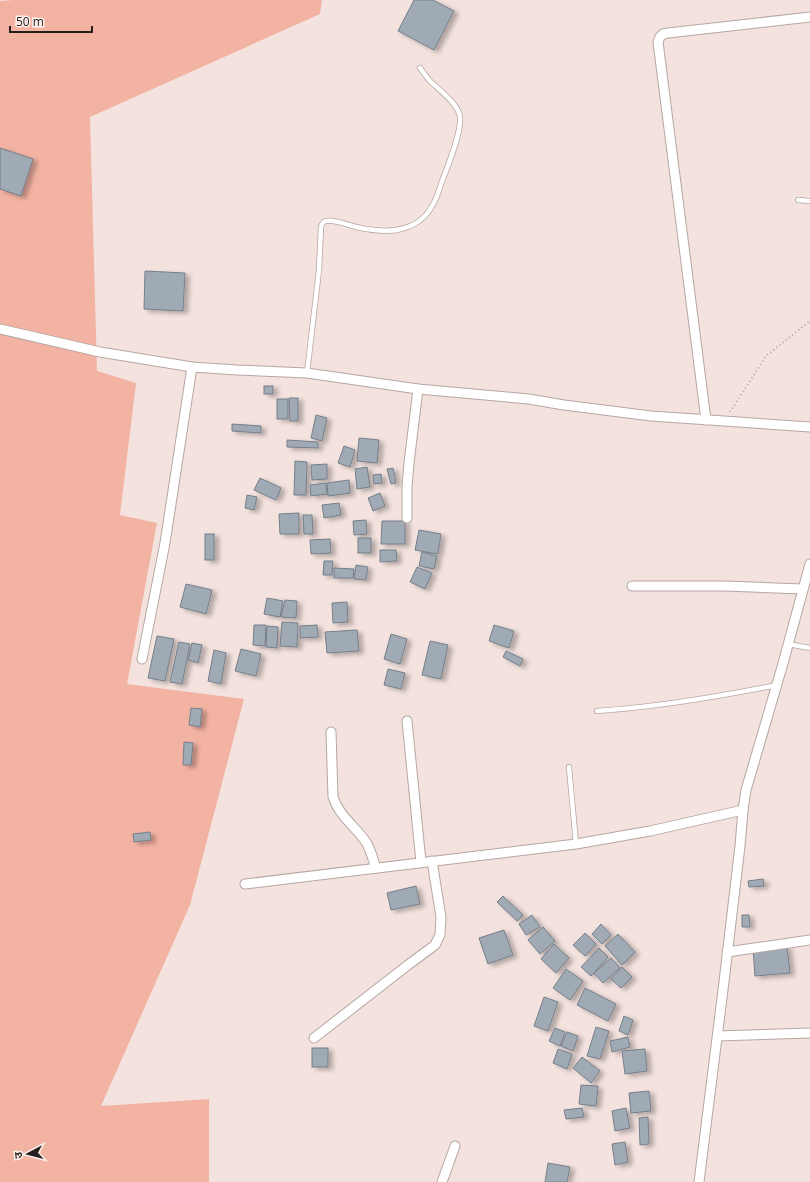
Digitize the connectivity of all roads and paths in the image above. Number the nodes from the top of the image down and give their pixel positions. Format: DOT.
graph roads {
  1 [pos="810,16"];
  2 [pos="420,68"];
  3 [pos="798,200"];
  4 [pos="810,201"];
  5 [pos="810,321"];
  6 [pos="0,329"];
  7 [pos="192,367"];
  8 [pos="307,373"];
  9 [pos="418,390"];
  10 [pos="706,420"];
  11 [pos="724,421"];
  12 [pos="810,426"];
  13 [pos="407,518"];
  14 [pos="810,564"];
  15 [pos="632,586"];
  16 [pos="803,589"];
  17 [pos="788,644"];
  18 [pos="810,648"];
  19 [pos="142,659"];
  20 [pos="777,685"];
  21 [pos="597,711"];
  22 [pos="407,721"];
  23 [pos="331,732"];
  24 [pos="570,767"];
  25 [pos="743,810"];
  26 [pos="576,844"];
  27 [pos="432,861"];
  28 [pos="421,862"];
  29 [pos="376,868"];
  30 [pos="245,884"];
  31 [pos="810,940"];
  32 [pos="727,952"];
  33 [pos="810,1033"];
  34 [pos="718,1036"];
  35 [pos="314,1038"];
  36 [pos="455,1146"];
  37 [pos="442,1182"];
  38 [pos="699,1182"];
  1 -- 10 [label="street"];
  2 -- 8 [label="lane"];
  3 -- 4 [label="lane"];
  5 -- 11 [label="path"];
  6 -- 7 [label="street"];
  7 -- 8 [label="street"];
  7 -- 19 [label="street"];
  8 -- 9 [label="street"];
  9 -- 10 [label="street"];
  9 -- 13 [label="street"];
  10 -- 11 [label="street"];
  11 -- 12 [label="street"];
  14 -- 16 [label="street"];
  15 -- 16 [label="street"];
  16 -- 17 [label="street"];
  17 -- 18 [label="lane"];
  17 -- 20 [label="street"];
  20 -- 21 [label="lane"];
  20 -- 25 [label="street"];
  22 -- 28 [label="street"];
  23 -- 29 [label="street"];
  24 -- 26 [label="lane"];
  25 -- 26 [label="street"];
  25 -- 32 [label="street"];
  26 -- 27 [label="street"];
  27 -- 28 [label="street"];
  27 -- 35 [label="street"];
  28 -- 29 [label="street"];
  29 -- 30 [label="street"];
  31 -- 32 [label="street"];
  32 -- 34 [label="street"];
  33 -- 34 [label="street"];
  34 -- 38 [label="street"];
  36 -- 37 [label="street"];
}
